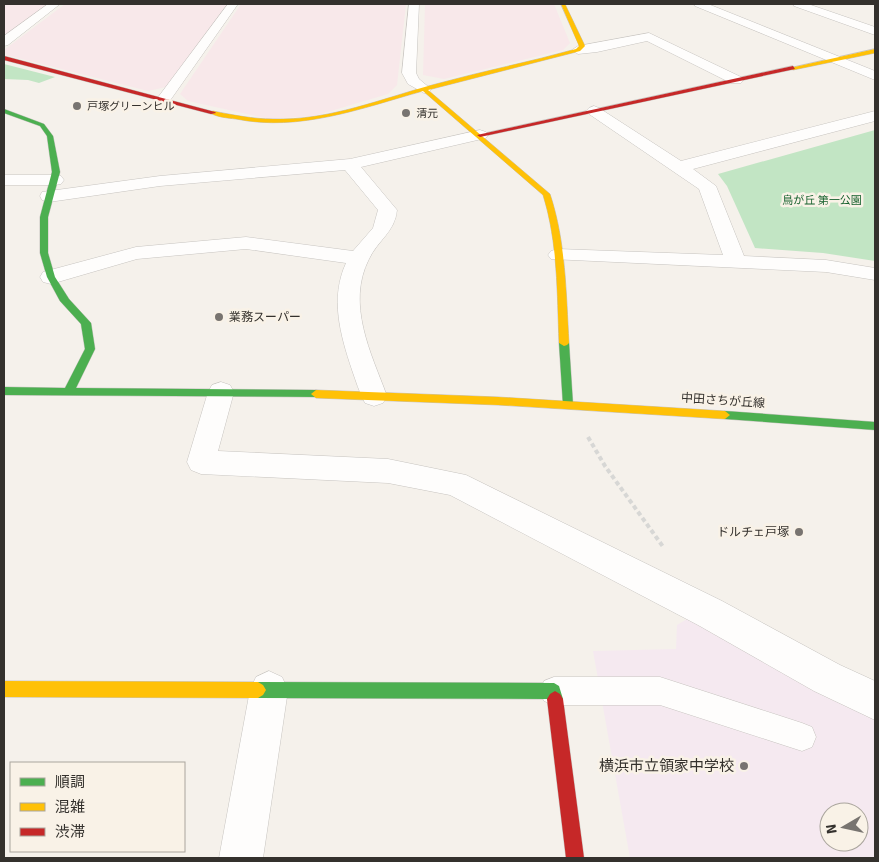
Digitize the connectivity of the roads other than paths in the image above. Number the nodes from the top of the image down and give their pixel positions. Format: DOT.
graph roads {
  1 [pos="55,4"];
  2 [pos="233,4"];
  3 [pos="414,4"];
  4 [pos="563,4"];
  5 [pos="699,4"];
  6 [pos="798,4"];
  7 [pos="875,31"];
  8 [pos="4,42"];
  9 [pos="578,50"];
  10 [pos="875,51"];
  11 [pos="4,58"];
  12 [pos="834,60"];
  13 [pos="875,76"];
  14 [pos="736,80"];
  15 [pos="424,89"];
  16 [pos="164,99"];
  17 [pos="4,111"];
  18 [pos="594,111"];
  19 [pos="875,116"];
  20 [pos="480,136"];
  21 [pos="350,164"];
  22 [pos="680,167"];
  23 [pos="4,180"];
  24 [pos="52,188"];
  25 [pos="558,255"];
  26 [pos="359,258"];
  27 [pos="736,263"];
  28 [pos="875,274"];
  29 [pos="51,277"];
  30 [pos="4,391"];
  31 [pos="69,391"];
  32 [pos="221,392"];
  33 [pos="374,396"];
  34 [pos="568,405"];
  35 [pos="875,426"];
  36 [pos="4,690"];
  37 [pos="269,690"];
  38 [pos="554,691"];
  39 [pos="875,701"];
  40 [pos="802,737"];
  41 [pos="241,858"];
  42 [pos="576,858"];
  1 -- 8 [label="street"];
  2 -- 16 [label="street"];
  3 -- 15 [label="street"];
  4 -- 9 [label="street"];
  5 -- 12 [label="street"];
  6 -- 7 [label="street"];
  9 -- 14 [label="street"];
  9 -- 15 [label="street"];
  10 -- 12 [label="street"];
  11 -- 16 [label="street"];
  12 -- 13 [label="street"];
  12 -- 14 [label="street"];
  14 -- 18 [label="street"];
  15 -- 16 [label="street"];
  15 -- 20 [label="street"];
  17 -- 24 [label="street"];
  18 -- 20 [label="street"];
  18 -- 22 [label="street"];
  19 -- 22 [label="street"];
  20 -- 21 [label="street"];
  20 -- 25 [label="street"];
  21 -- 24 [label="street"];
  21 -- 26 [label="street"];
  22 -- 27 [label="street"];
  23 -- 24 [label="street"];
  24 -- 29 [label="street"];
  25 -- 27 [label="street"];
  25 -- 34 [label="street"];
  26 -- 29 [label="street"];
  26 -- 33 [label="street"];
  27 -- 28 [label="street"];
  29 -- 31 [label="street"];
  30 -- 31 [label="street, 中田さちが丘線"];
  31 -- 32 [label="street, 中田さちが丘線"];
  32 -- 33 [label="street, 中田さちが丘線"];
  32 -- 39 [label="street"];
  33 -- 34 [label="street, 中田さちが丘線"];
  34 -- 35 [label="street, 中田さちが丘線"];
  36 -- 37 [label="street"];
  37 -- 38 [label="street"];
  37 -- 41 [label="street"];
  38 -- 40 [label="lane"];
  38 -- 42 [label="street"];
}
